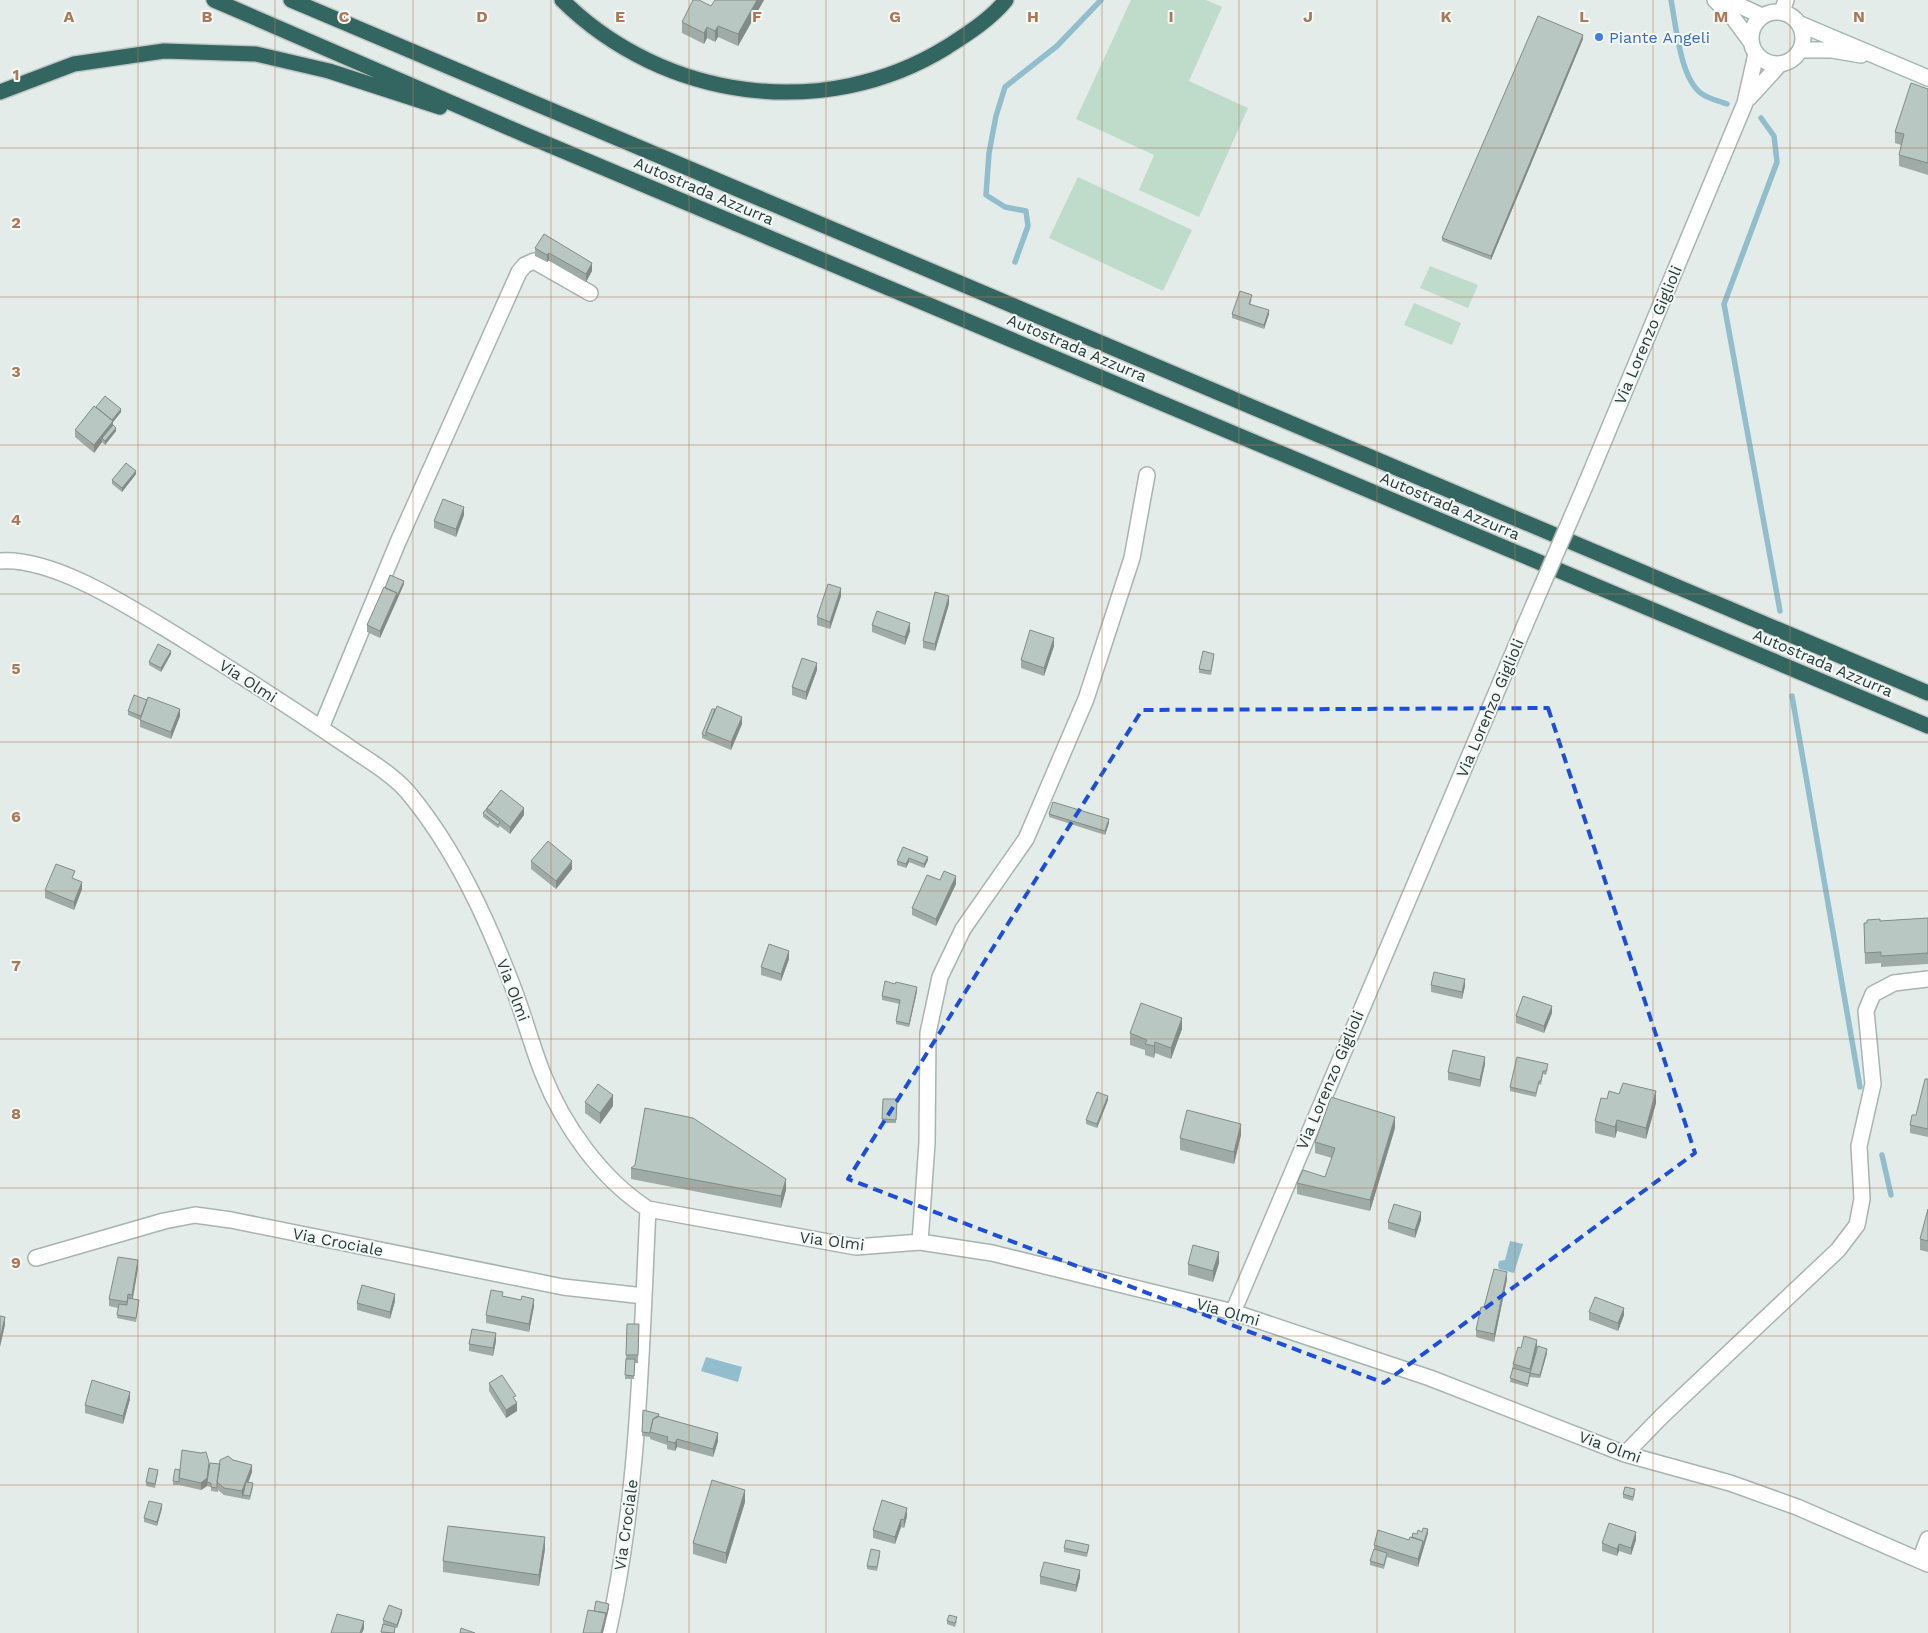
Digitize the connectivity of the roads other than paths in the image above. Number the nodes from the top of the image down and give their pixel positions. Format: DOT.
graph roads {
  1 [pos="214,0"];
  2 [pos="291,0"];
  3 [pos="562,0"];
  4 [pos="1006,0"];
  5 [pos="1715,0"];
  6 [pos="1727,0"];
  7 [pos="1784,6"];
  8 [pos="1762,16"];
  9 [pos="1800,24"];
  10 [pos="1754,48"];
  11 [pos="1801,50"];
  12 [pos="1880,58"];
  13 [pos="1780,64"];
  14 [pos="1928,78"];
  15 [pos="0,92"];
  16 [pos="1745,103"];
  17 [pos="528,136"];
  18 [pos="590,293"];
  19 [pos="1147,475"];
  20 [pos="0,561"];
  21 [pos="1928,693"];
  22 [pos="1928,726"];
  23 [pos="320,728"];
  24 [pos="1928,979"];
  25 [pos="648,1209"];
  26 [pos="920,1242"];
  27 [pos="36,1258"];
  28 [pos="644,1296"];
  29 [pos="1233,1312"];
  30 [pos="1625,1454"];
  31 [pos="1928,1539"];
  32 [pos="1924,1562"];
  33 [pos="608,1633"];
  1 -- 17 [label="highway, Autostrada Azzurra"];
  2 -- 21 [label="highway, Autostrada Azzurra"];
  3 -- 4 [label="highway"];
  5 -- 10 [label="street"];
  6 -- 8 [label="street"];
  7 -- 8 [label="street"];
  7 -- 9 [label="street"];
  8 -- 10 [label="street"];
  9 -- 11 [label="street"];
  9 -- 12 [label="street"];
  10 -- 13 [label="street"];
  10 -- 16 [label="street, Via Lorenzo Giglioli"];
  11 -- 12 [label="street"];
  11 -- 13 [label="street"];
  12 -- 14 [label="street"];
  13 -- 16 [label="street, Via Lorenzo Giglioli"];
  15 -- 17 [label="highway"];
  16 -- 29 [label="street, Via Lorenzo Giglioli, bridge"];
  17 -- 22 [label="highway, Autostrada Azzurra"];
  18 -- 23 [label="street"];
  19 -- 26 [label="street"];
  20 -- 23 [label="street, Via Olmi"];
  23 -- 25 [label="street, Via Olmi"];
  24 -- 30 [label="street"];
  25 -- 26 [label="street, Via Olmi"];
  25 -- 28 [label="street, Via Crociale"];
  26 -- 29 [label="street, Via Olmi"];
  27 -- 28 [label="street, Via Crociale"];
  28 -- 33 [label="street, Via Crociale"];
  29 -- 30 [label="street, Via Olmi"];
  30 -- 32 [label="street, Via Olmi"];
  31 -- 32 [label="street"];
}
